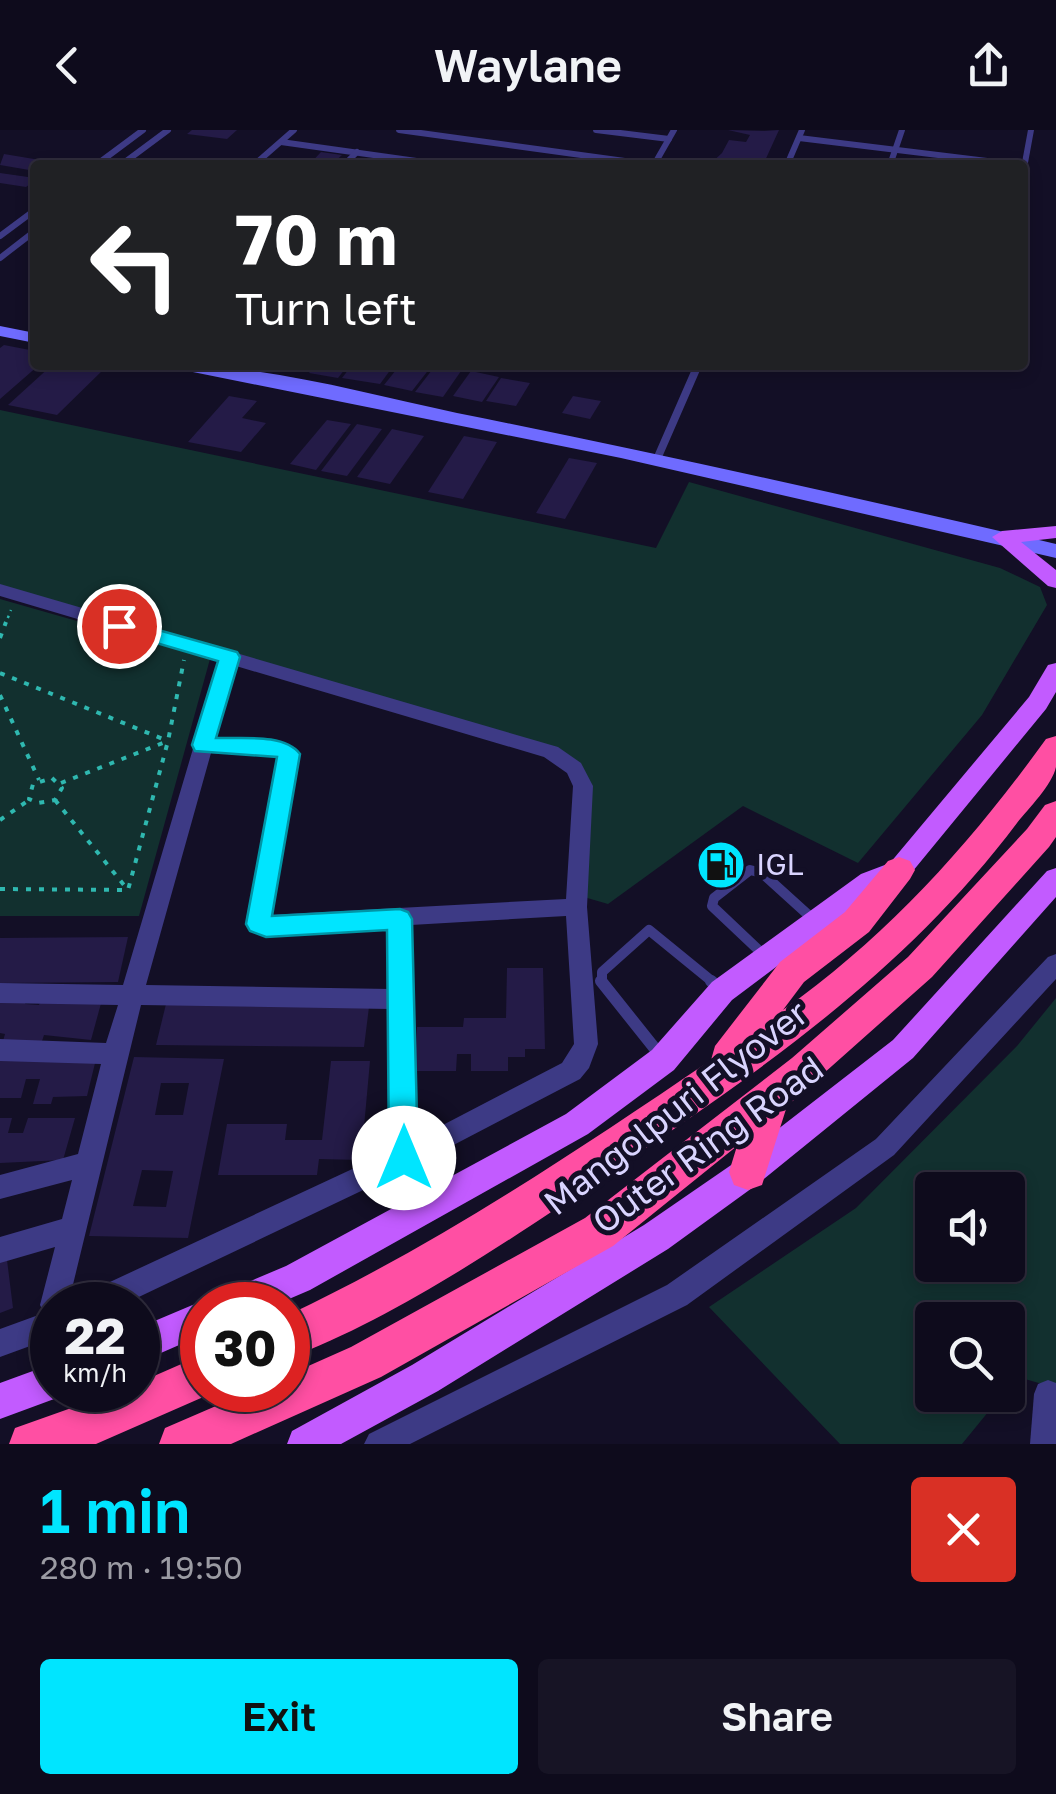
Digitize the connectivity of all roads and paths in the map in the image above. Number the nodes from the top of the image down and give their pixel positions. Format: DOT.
graph roads {
  1 [pos="143,130"];
  2 [pos="168,130"];
  3 [pos="294,130"];
  4 [pos="398,130"];
  5 [pos="596,130"];
  6 [pos="674,130"];
  7 [pos="902,130"];
  8 [pos="1030,130"];
  9 [pos="609,131"];
  10 [pos="637,132"];
  11 [pos="801,134"];
  12 [pos="669,139"];
  13 [pos="281,142"];
  14 [pos="896,150"];
  15 [pos="357,152"];
  16 [pos="103,160"];
  17 [pos="129,160"];
  18 [pos="260,160"];
  19 [pos="349,160"];
  20 [pos="412,160"];
  21 [pos="617,160"];
  22 [pos="657,160"];
  23 [pos="789,160"];
  24 [pos="892,160"];
  25 [pos="981,160"];
  26 [pos="1024,160"];
  27 [pos="30,214"];
  28 [pos="30,235"];
  29 [pos="0,236"];
  30 [pos="0,258"];
  31 [pos="0,331"];
  32 [pos="30,337"];
  33 [pos="210,370"];
  34 [pos="696,370"];
  35 [pos="657,460"];
  36 [pos="1056,532"];
  37 [pos="1002,538"];
  38 [pos="1056,550"];
  39 [pos="1056,581"];
  40 [pos="9,592"];
  41 [pos="0,638"];
  42 [pos="186,646"];
  43 [pos="229,657"];
  44 [pos="1056,671"];
  45 [pos="0,674"];
  46 [pos="0,695"];
  47 [pos="168,741"];
  48 [pos="203,745"];
  49 [pos="1056,746"];
  50 [pos="39,780"];
  51 [pos="61,783"];
  52 [pos="29,800"];
  53 [pos="55,800"];
  54 [pos="1056,813"];
  55 [pos="0,820"];
  56 [pos="899,870"];
  57 [pos="1056,879"];
  58 [pos="0,890"];
  59 [pos="128,890"];
  60 [pos="576,907"];
  61 [pos="400,919"];
  62 [pos="816,922"];
  63 [pos="767,958"];
  64 [pos="1056,964"];
  65 [pos="722,991"];
  66 [pos="0,993"];
  67 [pos="134,995"];
  68 [pos="403,999"];
  69 [pos="0,1050"];
  70 [pos="115,1054"];
  71 [pos="664,1060"];
  72 [pos="708,1084"];
  73 [pos="785,1087"];
  74 [pos="404,1158"];
  75 [pos="88,1164"];
  76 [pos="748,1172"];
  77 [pos="0,1187"];
  78 [pos="432,1206"];
  79 [pos="70,1229"];
  80 [pos="0,1250"];
  81 [pos="59,1282"];
  82 [pos="141,1282"];
  83 [pos="289,1282"];
  84 [pos="310,1327"];
  85 [pos="30,1328"];
  86 [pos="0,1344"];
  87 [pos="180,1386"];
  88 [pos="30,1390"];
  89 [pos="1048,1394"];
  90 [pos="0,1400"];
  91 [pos="31,1444"];
  92 [pos="181,1444"];
  93 [pos="305,1444"];
  94 [pos="379,1444"];
  95 [pos="1046,1444"];
  1 -- 16 [label="lane"];
  2 -- 17 [label="lane"];
  3 -- 13 [label="lane"];
  4 -- 21 [label="lane"];
  5 -- 9 [label="lane"];
  6 -- 12 [label="lane"];
  7 -- 14 [label="lane"];
  8 -- 26 [label="lane"];
  9 -- 10 [label="lane"];
  10 -- 12 [label="lane"];
  11 -- 14 [label="lane"];
  11 -- 23 [label="lane"];
  12 -- 22 [label="lane"];
  13 -- 15 [label="lane"];
  13 -- 18 [label="lane"];
  14 -- 24 [label="lane"];
  14 -- 25 [label="lane"];
  15 -- 19 [label="lane"];
  15 -- 20 [label="lane"];
  27 -- 29 [label="lane"];
  28 -- 30 [label="lane"];
  31 -- 32 [label="street"];
  33 -- 35 [label="street"];
  34 -- 35 [label="lane"];
  35 -- 37 [label="street"];
  36 -- 37 [label="main road"];
  37 -- 38 [label="street"];
  37 -- 39 [label="main road"];
  40 -- 41 [label="path"];
  40 -- 42 [label="street"];
  42 -- 43 [label="street"];
  42 -- 47 [label="path"];
  43 -- 48 [label="street"];
  43 -- 60 [label="street"];
  44 -- 56 [label="main road"];
  45 -- 47 [label="path"];
  46 -- 50 [label="path"];
  47 -- 51 [label="path"];
  47 -- 59 [label="path"];
  48 -- 61 [label="street"];
  48 -- 67 [label="street"];
  49 -- 72 [label="highway, Mangolpuri Flyover"];
  50 -- 51 [label="path"];
  50 -- 52 [label="path"];
  51 -- 53 [label="path"];
  52 -- 53 [label="path"];
  52 -- 55 [label="path"];
  53 -- 59 [label="path"];
  54 -- 73 [label="highway, Mangolpuri Flyover"];
  56 -- 62 [label="main road"];
  56 -- 72 [label="highway"];
  57 -- 76 [label="main road, Outer Ring Road"];
  58 -- 59 [label="path"];
  60 -- 61 [label="street"];
  60 -- 74 [label="street"];
  61 -- 68 [label="street"];
  62 -- 63 [label="main road"];
  62 -- 63 [label="lane"];
  63 -- 65 [label="main road"];
  64 -- 94 [label="street"];
  65 -- 71 [label="main road"];
  65 -- 71 [label="lane"];
  66 -- 67 [label="street"];
  67 -- 68 [label="street"];
  67 -- 70 [label="street"];
  68 -- 74 [label="street"];
  69 -- 70 [label="street"];
  70 -- 75 [label="street"];
  71 -- 78 [label="main road"];
  72 -- 84 [label="highway, Mangolpuri Flyover"];
  73 -- 76 [label="highway"];
  73 -- 92 [label="highway, Mangolpuri Flyover"];
  74 -- 78 [label="street"];
  74 -- 82 [label="street"];
  75 -- 77 [label="street"];
  75 -- 79 [label="street"];
  76 -- 93 [label="main road, Outer Ring Road"];
  78 -- 83 [label="main road"];
  79 -- 80 [label="street"];
  79 -- 81 [label="street"];
  85 -- 86 [label="street"];
  87 -- 91 [label="highway"];
  88 -- 90 [label="main road"];
  89 -- 95 [label="street"];
}
